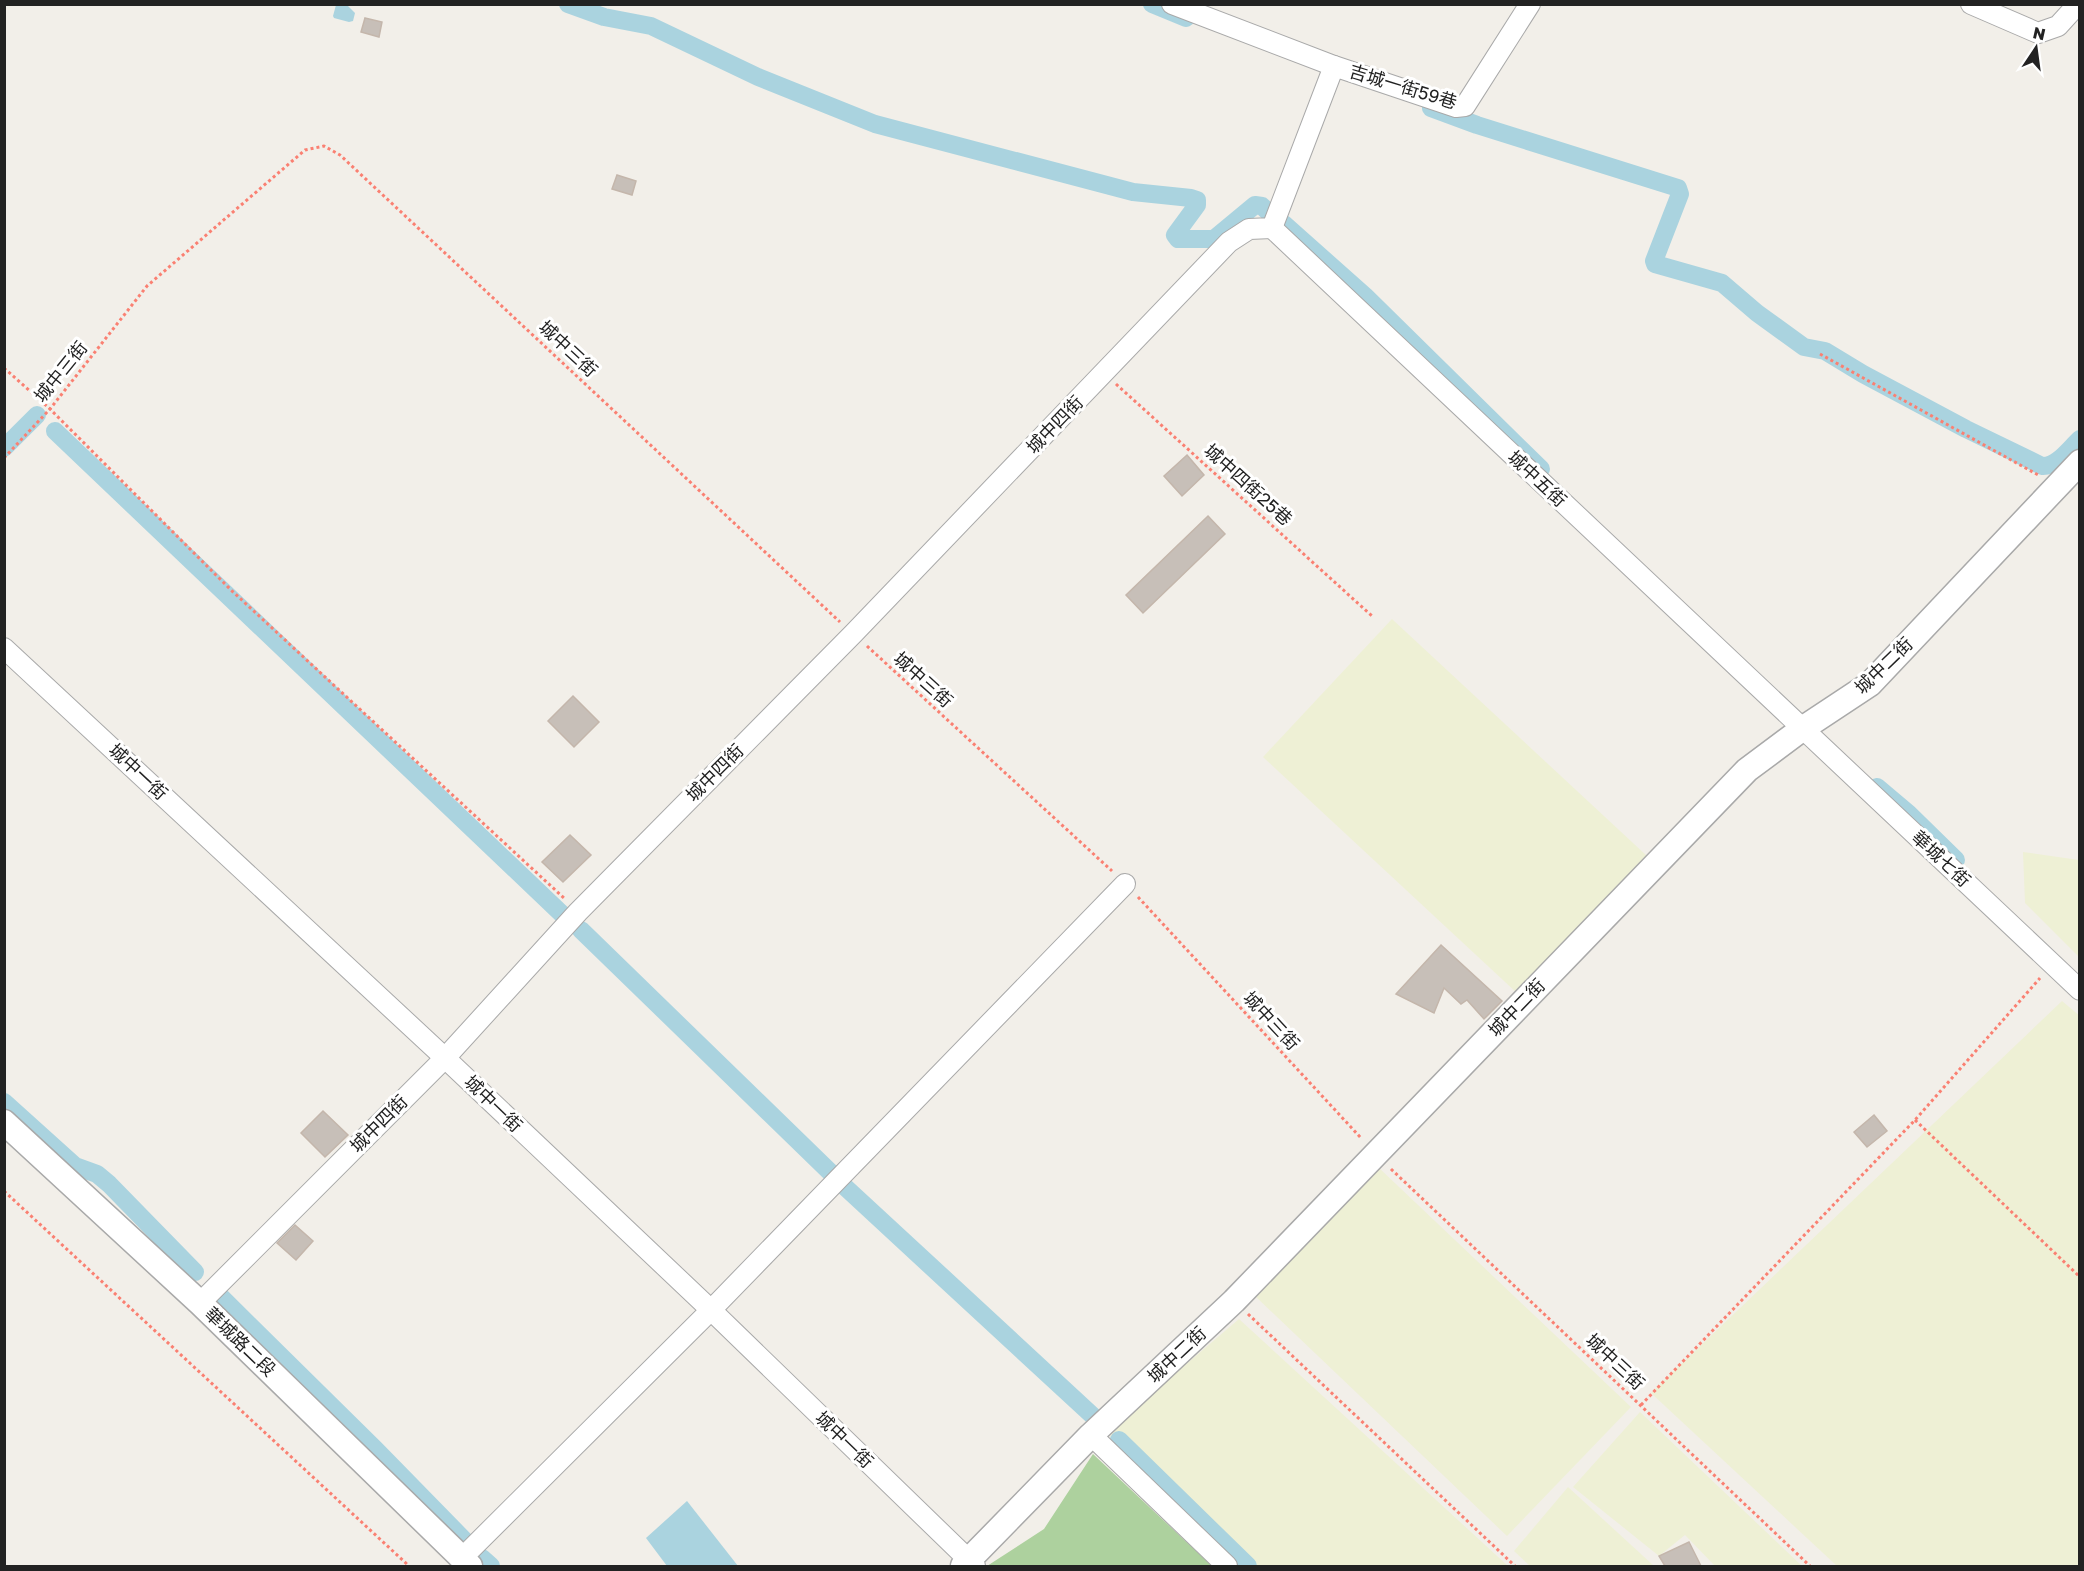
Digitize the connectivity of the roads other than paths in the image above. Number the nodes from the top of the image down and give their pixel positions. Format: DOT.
graph roads {
  1 [pos="1172,4"];
  2 [pos="1530,4"];
  3 [pos="1971,4"];
  4 [pos="2078,4"];
  5 [pos="1334,66"];
  6 [pos="1272,228"];
  7 [pos="2079,462"];
  8 [pos="4,648"];
  9 [pos="1802,729"];
  10 [pos="1125,884"];
  11 [pos="2079,990"];
  12 [pos="445,1058"];
  13 [pos="4,1122"];
  14 [pos="200,1303"];
  15 [pos="711,1310"];
  16 [pos="1091,1435"];
  17 [pos="466,1562"];
  18 [pos="969,1564"];
  19 [pos="1227,1566"];
  1 -- 5 [label="street"];
  2 -- 5 [label="street, 吉城一街59巷"];
  3 -- 4 [label="street"];
  5 -- 6 [label="street, 吉城一街59巷"];
  6 -- 9 [label="street, 城中五街"];
  6 -- 12 [label="street, 城中四街"];
  7 -- 9 [label="street, 城中二街"];
  8 -- 12 [label="street, 城中一街"];
  9 -- 11 [label="street, 華城七街"];
  9 -- 16 [label="street, 城中二街"];
  10 -- 15 [label="street"];
  12 -- 14 [label="street, 城中四街"];
  12 -- 15 [label="street, 城中一街"];
  13 -- 14 [label="street, 華城路二段"];
  14 -- 17 [label="street, 華城路二段"];
  15 -- 17 [label="street"];
  15 -- 18 [label="street, 城中一街"];
  16 -- 18 [label="street, 城中二街"];
  16 -- 19 [label="street"];
}
